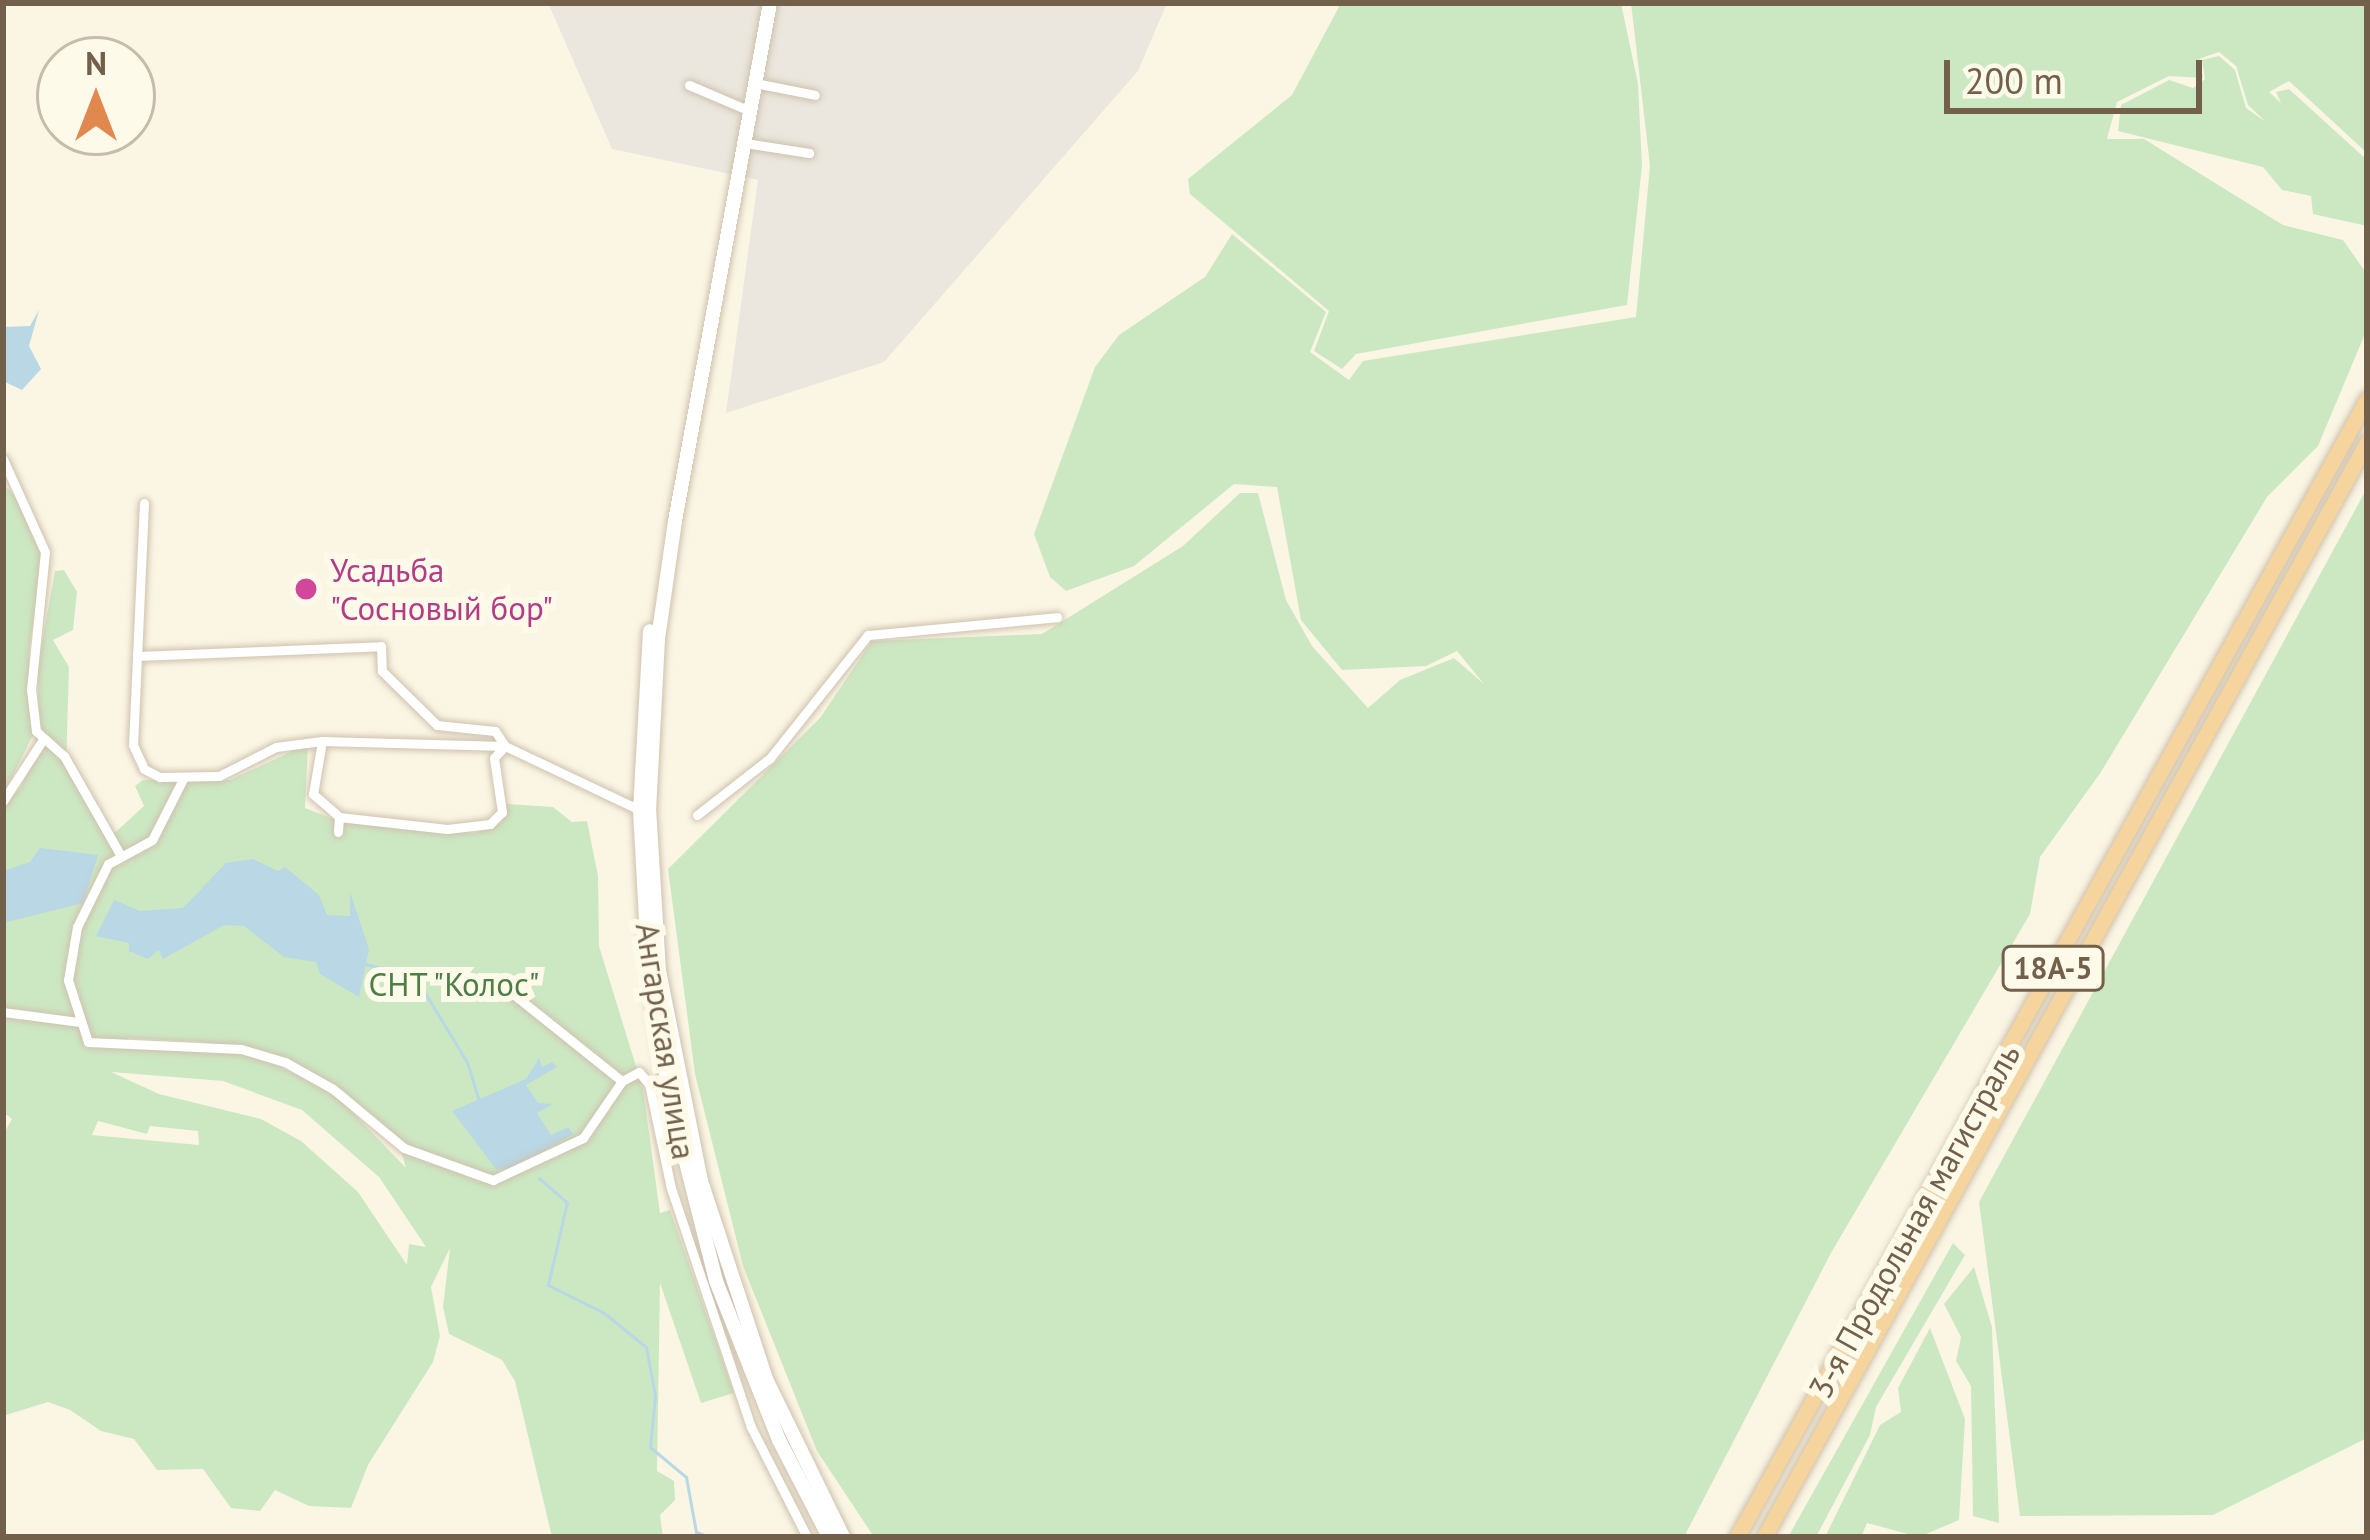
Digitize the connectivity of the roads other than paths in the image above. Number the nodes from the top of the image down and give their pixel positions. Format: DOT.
graph roads {
  1 [pos="770,3"];
  2 [pos="755,83"];
  3 [pos="689,85"];
  4 [pos="814,94"];
  5 [pos="750,111"];
  6 [pos="745,143"];
  7 [pos="809,153"];
  8 [pos="2367,399"];
  9 [pos="2367,442"];
  10 [pos="3,459"];
  11 [pos="145,502"];
  12 [pos="675,521"];
  13 [pos="1057,616"];
  14 [pos="137,656"];
  15 [pos="42,741"];
  16 [pos="322,741"];
  17 [pos="505,746"];
  18 [pos="183,779"];
  19 [pos="3,801"];
  20 [pos="640,810"];
  21 [pos="697,815"];
  22 [pos="339,817"];
  23 [pos="338,832"];
  24 [pos="120,854"];
  25 [pos="506,989"];
  26 [pos="3,1012"];
  27 [pos="79,1022"];
  28 [pos="622,1081"];
  29 [pos="807,1537"];
  30 [pos="829,1537"];
  31 [pos="843,1537"];
  32 [pos="1737,1537"];
  33 [pos="1764,1537"];
  1 -- 2 [label="main road, Ангарская улица"];
  2 -- 4 [label="street"];
  2 -- 5 [label="main road, Ангарская улица"];
  3 -- 5 [label="street"];
  5 -- 6 [label="main road, Ангарская улица"];
  6 -- 7 [label="street"];
  6 -- 12 [label="main road, Ангарская улица"];
  8 -- 32 [label="highway, 3-я Продольная магистраль / 18А-5"];
  9 -- 33 [label="highway, 3-я Продольная магистраль / 18А-5"];
  10 -- 15 [label="street"];
  11 -- 14 [label="street"];
  12 -- 20 [label="main road, Ангарская улица"];
  12 -- 31 [label="main road, Ангарская улица"];
  13 -- 21 [label="street"];
  14 -- 17 [label="street"];
  14 -- 18 [label="street"];
  15 -- 19 [label="street"];
  15 -- 24 [label="street"];
  16 -- 17 [label="street"];
  16 -- 18 [label="street"];
  16 -- 22 [label="street"];
  17 -- 20 [label="street"];
  17 -- 22 [label="street"];
  18 -- 24 [label="street"];
  20 -- 30 [label="main road, Ангарская улица"];
  22 -- 23 [label="street"];
  24 -- 27 [label="street"];
  25 -- 28 [label="street"];
  26 -- 27 [label="street"];
  27 -- 28 [label="street"];
  28 -- 29 [label="street"];
}
